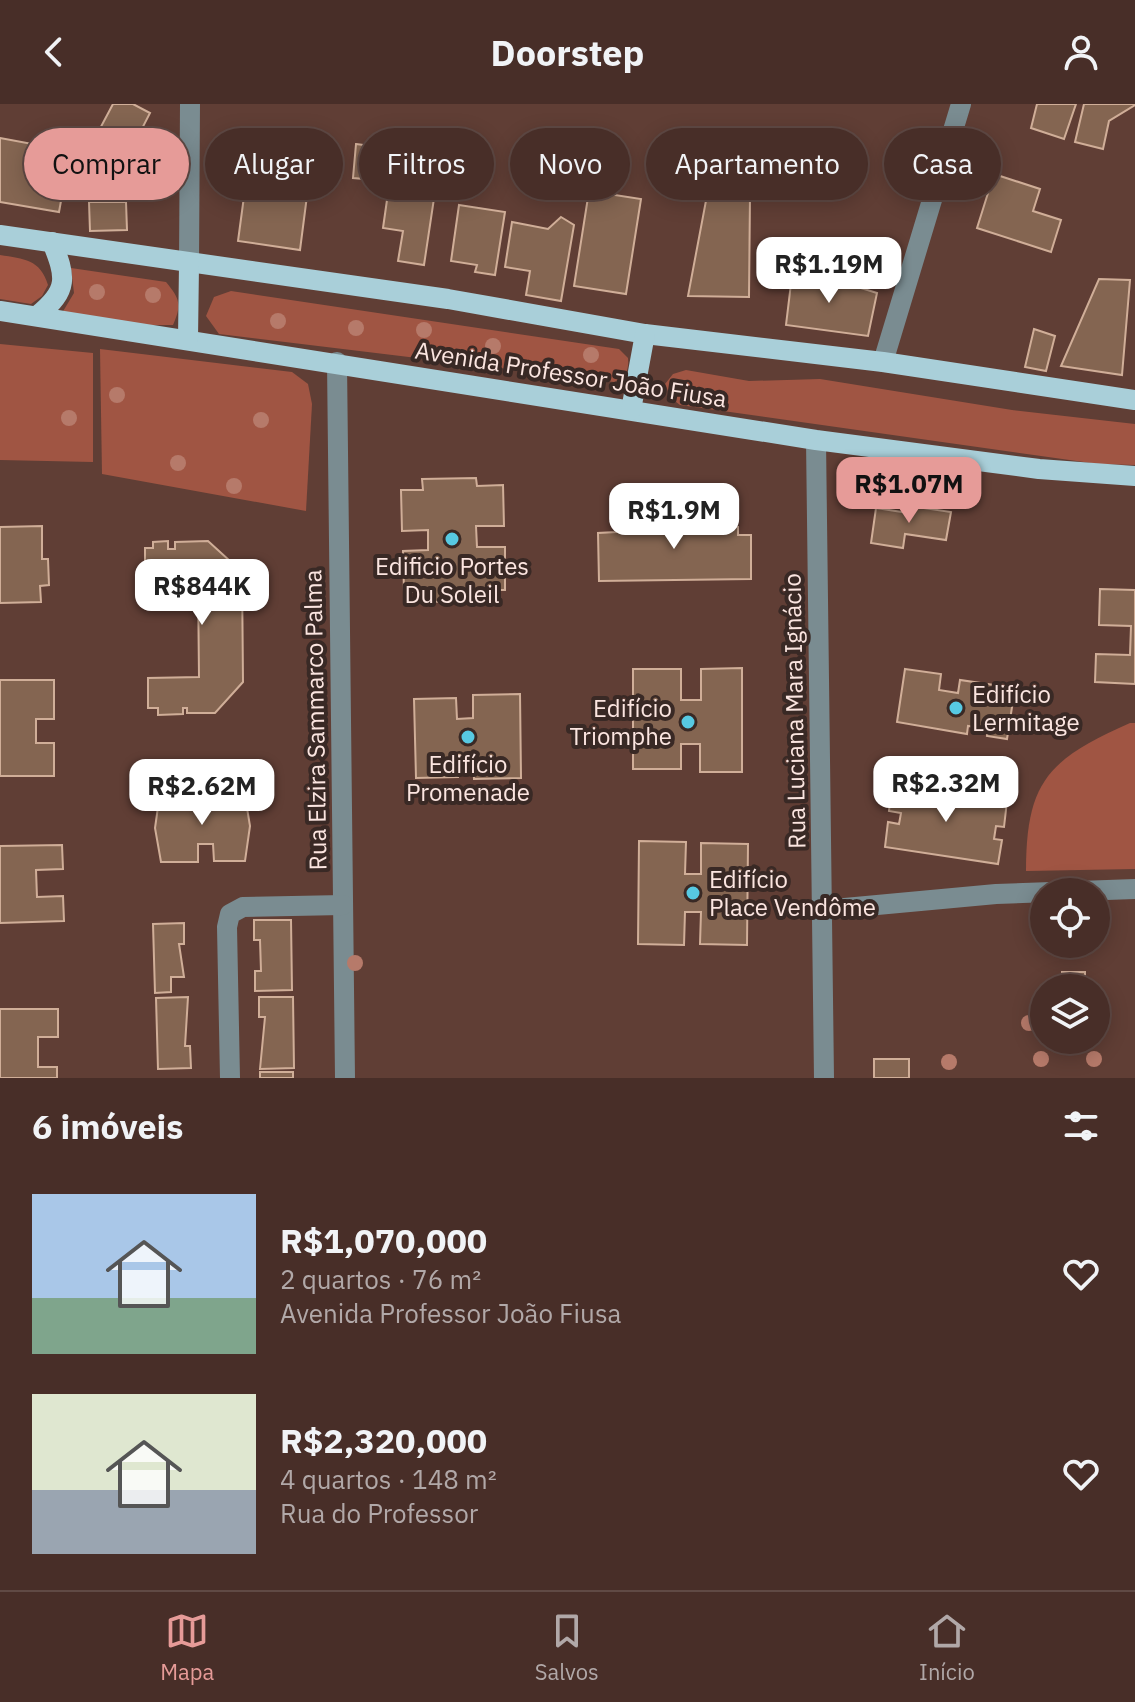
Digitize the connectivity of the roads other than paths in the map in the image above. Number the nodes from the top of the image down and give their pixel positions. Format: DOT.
graph roads {
  1 [pos="190,104"];
  2 [pos="961,104"];
  3 [pos="0,235"];
  4 [pos="52,242"];
  5 [pos="189,265"];
  6 [pos="0,311"];
  7 [pos="38,315"];
  8 [pos="645,334"];
  9 [pos="188,339"];
  10 [pos="337,362"];
  11 [pos="883,362"];
  12 [pos="1135,400"];
  13 [pos="631,410"];
  14 [pos="816,440"];
  15 [pos="1135,476"];
  16 [pos="1135,889"];
  17 [pos="343,905"];
  18 [pos="823,910"];
  19 [pos="230,1078"];
  20 [pos="345,1078"];
  21 [pos="824,1078"];
  1 -- 5 [label="street"];
  2 -- 11 [label="street"];
  3 -- 4 [label="main road"];
  4 -- 5 [label="main road"];
  4 -- 7 [label="main road"];
  5 -- 8 [label="main road"];
  5 -- 9 [label="main road"];
  6 -- 7 [label="main road, Avenida Professor João Fiusa"];
  7 -- 9 [label="main road, Avenida Professor João Fiusa"];
  8 -- 11 [label="main road"];
  8 -- 13 [label="main road"];
  9 -- 10 [label="main road, Avenida Professor João Fiusa"];
  10 -- 13 [label="main road, Avenida Professor João Fiusa"];
  10 -- 17 [label="street, Rua Elzira Sammarco Palma"];
  11 -- 12 [label="main road"];
  13 -- 14 [label="main road, Avenida Professor João Fiusa"];
  14 -- 15 [label="main road, Avenida Professor João Fiusa"];
  14 -- 18 [label="street, Rua Luciana Mara Ignácio"];
  16 -- 18 [label="street"];
  17 -- 19 [label="street"];
  17 -- 20 [label="street, Rua Elzira Sammarco Palma"];
  18 -- 21 [label="street, Rua Luciana Mara Ignácio"];
}
